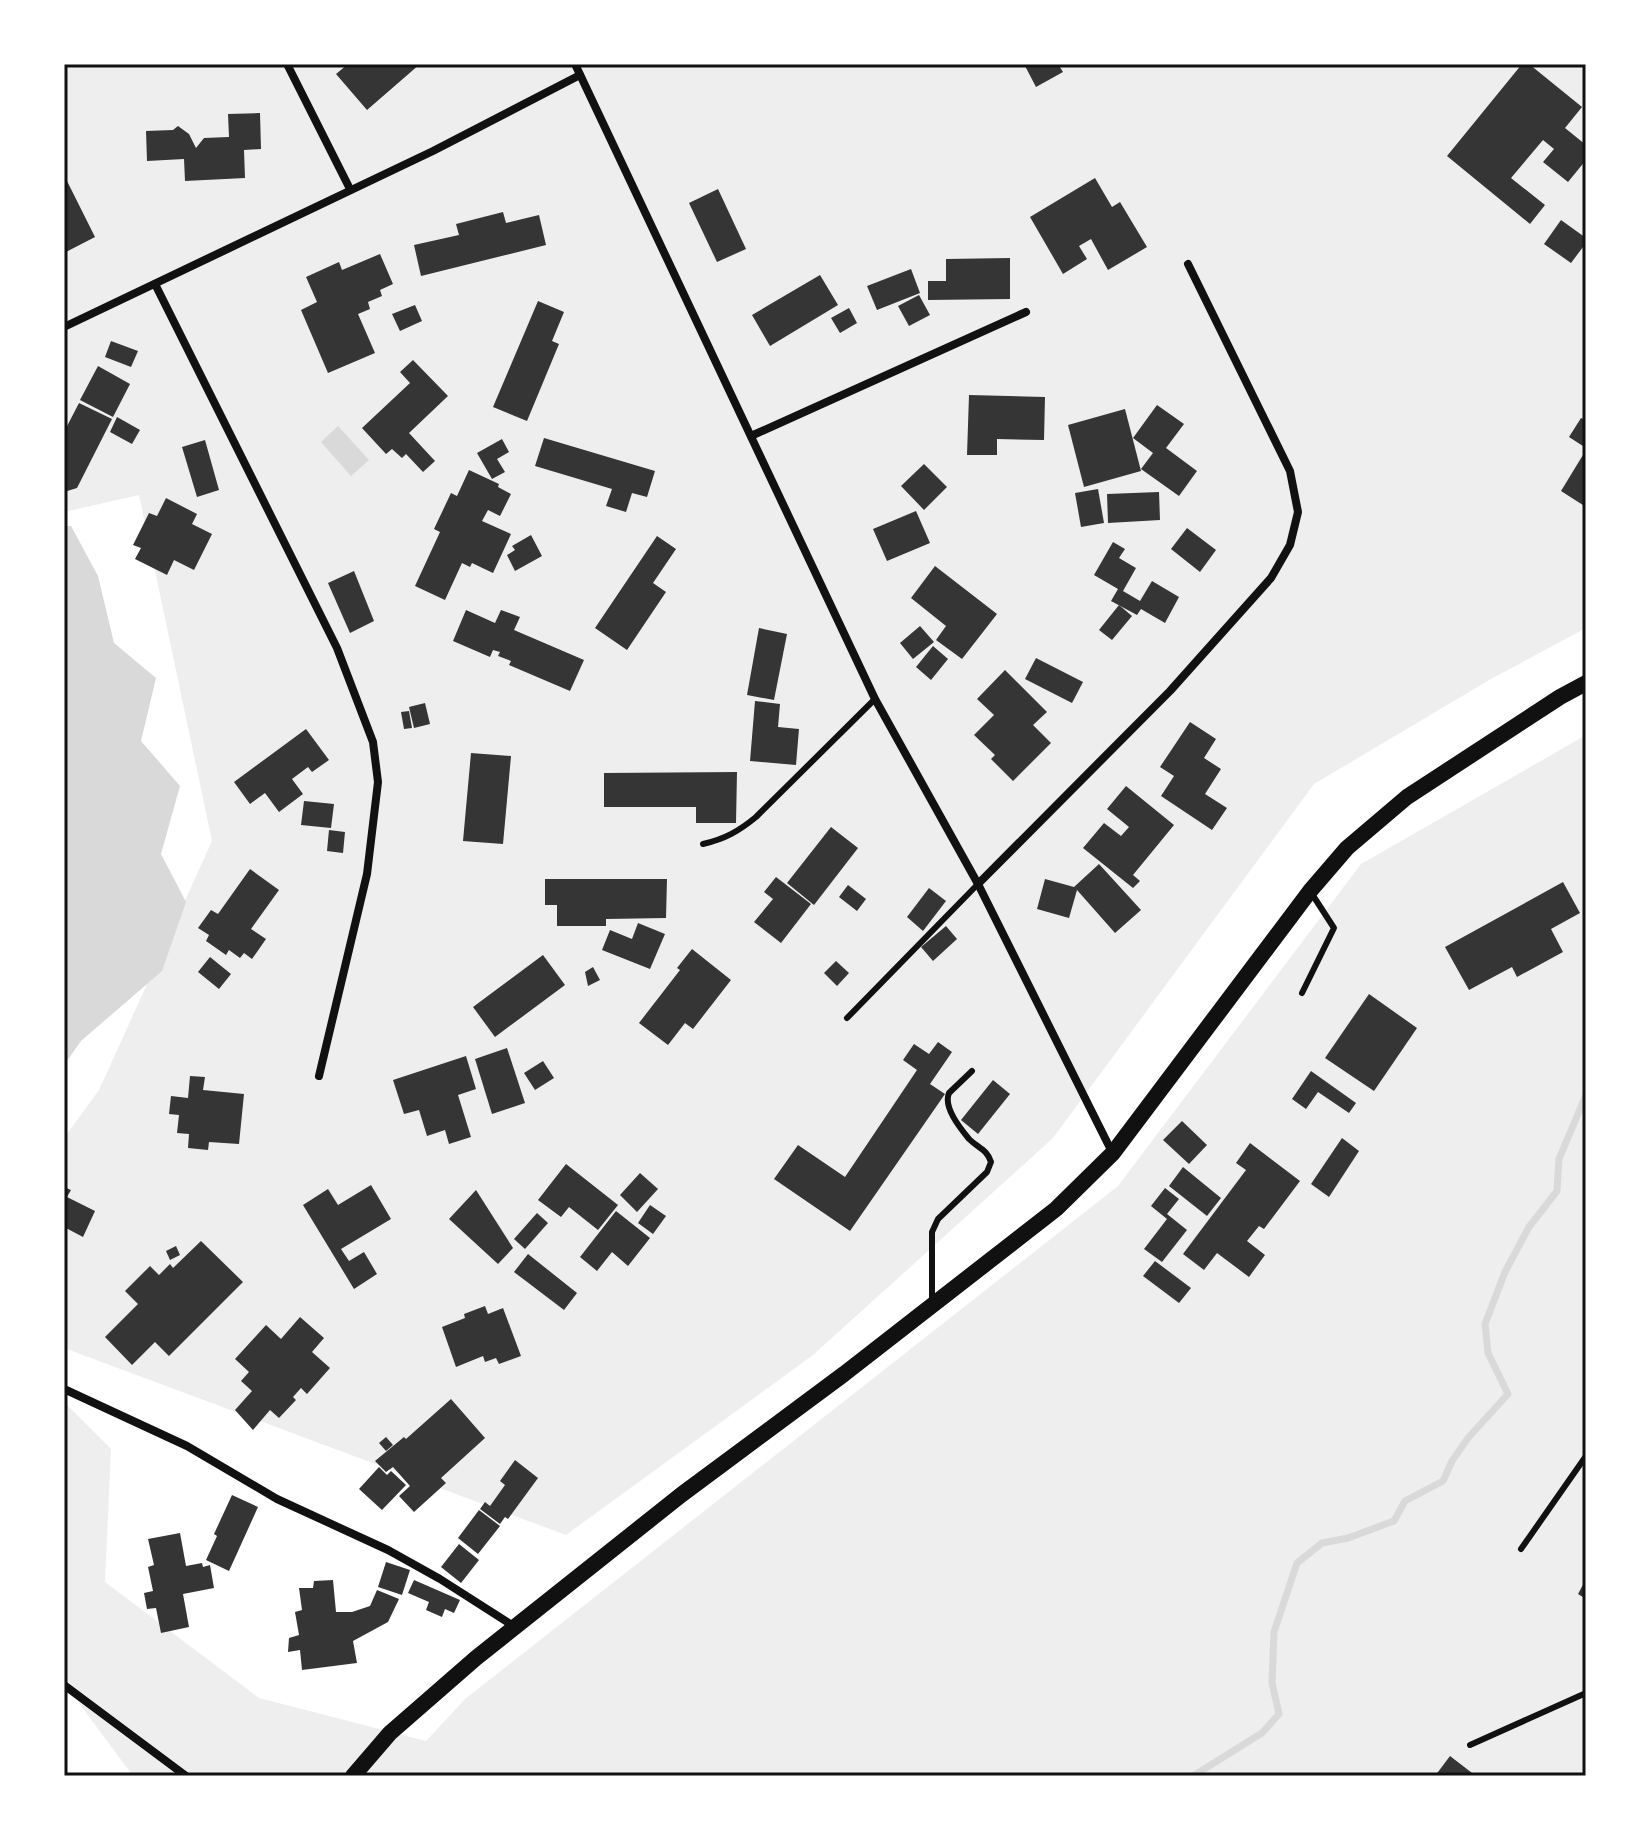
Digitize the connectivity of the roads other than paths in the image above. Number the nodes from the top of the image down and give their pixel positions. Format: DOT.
graph roads {
  1 [pos="287,64"];
  2 [pos="575,64"];
  3 [pos="580,75"];
  4 [pos="350,189"];
  5 [pos="1188,264"];
  6 [pos="155,284"];
  7 [pos="1026,312"];
  8 [pos="64,327"];
  9 [pos="751,436"];
  10 [pos="1586,683"];
  11 [pos="875,699"];
  12 [pos="703,844"];
  13 [pos="978,884"];
  14 [pos="1310,891"];
  15 [pos="1302,993"];
  16 [pos="847,1018"];
  17 [pos="972,1071"];
  18 [pos="319,1076"];
  19 [pos="1113,1153"];
  20 [pos="932,1307"];
  21 [pos="64,1389"];
  22 [pos="1586,1456"];
  23 [pos="1521,1549"];
  24 [pos="515,1627"];
  25 [pos="64,1685"];
  26 [pos="1586,1693"];
  27 [pos="1470,1745"];
  28 [pos="186,1776"];
  29 [pos="353,1776"];
  1 -- 4 [label="street"];
  2 -- 3 [label="street"];
  3 -- 4 [label="street"];
  3 -- 9 [label="street"];
  4 -- 6 [label="street"];
  5 -- 13 [label="street"];
  6 -- 8 [label="street"];
  6 -- 18 [label="street"];
  7 -- 9 [label="street"];
  9 -- 11 [label="street"];
  10 -- 14 [label="main road"];
  11 -- 12 [label="lane"];
  11 -- 13 [label="street"];
  13 -- 16 [label="lane"];
  13 -- 19 [label="street"];
  14 -- 15 [label="lane"];
  14 -- 19 [label="main road"];
  17 -- 20 [label="lane"];
  19 -- 20 [label="main road"];
  20 -- 24 [label="main road"];
  21 -- 24 [label="street"];
  22 -- 23 [label="lane"];
  24 -- 29 [label="main road"];
  25 -- 28 [label="street"];
  26 -- 27 [label="lane"];
}
